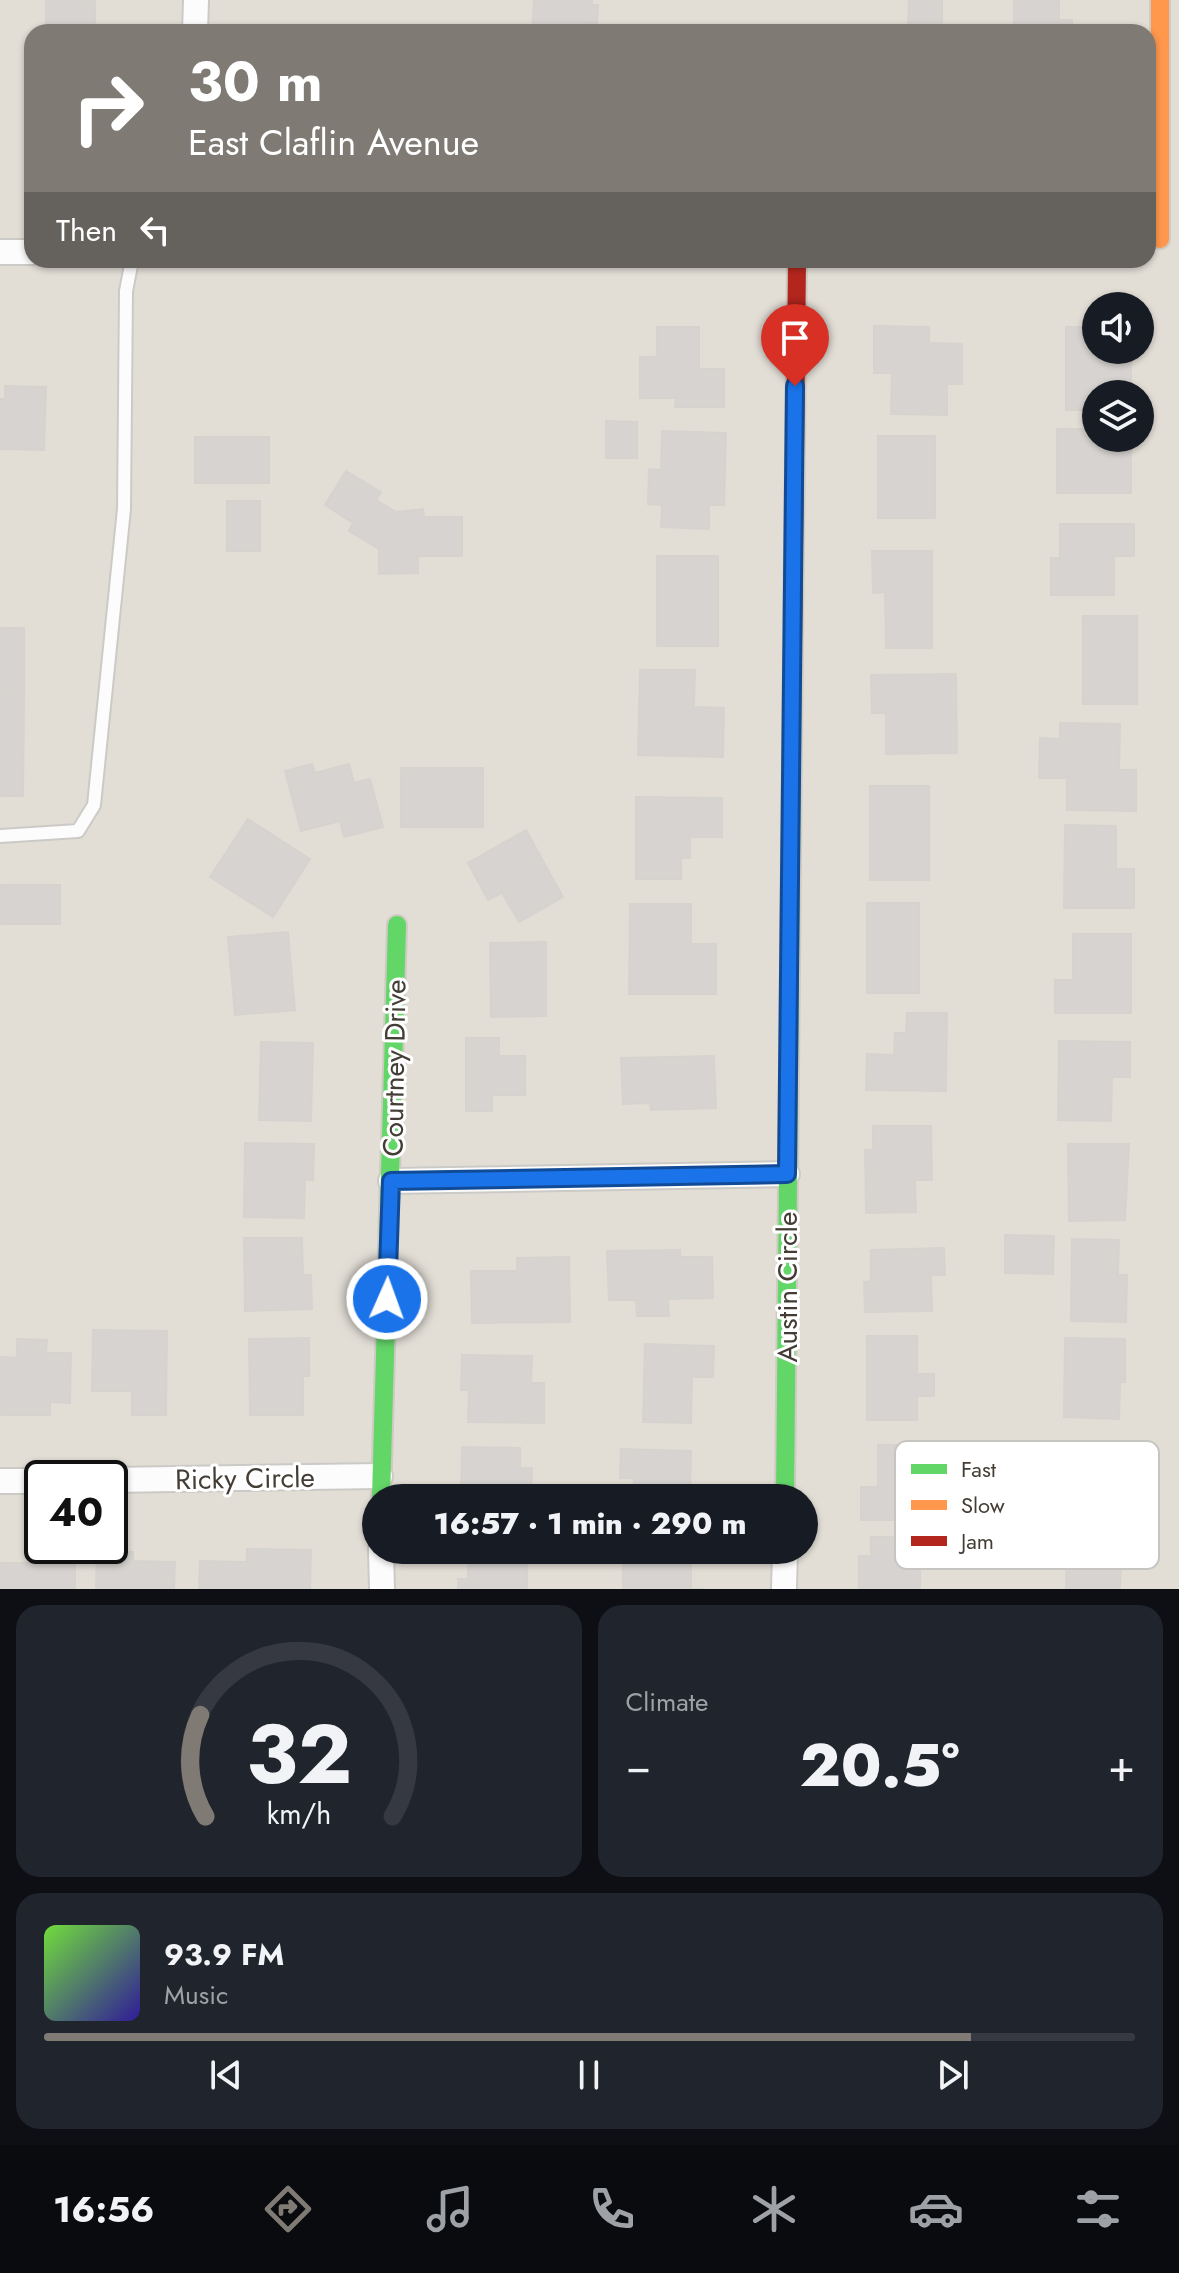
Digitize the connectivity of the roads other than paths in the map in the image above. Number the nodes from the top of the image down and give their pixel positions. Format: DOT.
graph roads {
  1 [pos="196,0"];
  2 [pos="1160,0"];
  3 [pos="195,24"];
  4 [pos="1162,239"];
  5 [pos="0,252"];
  6 [pos="24,252"];
  7 [pos="130,268"];
  8 [pos="797,268"];
  9 [pos="0,836"];
  10 [pos="397,925"];
  11 [pos="787,1174"];
  12 [pos="391,1181"];
  13 [pos="128,1480"];
  14 [pos="0,1481"];
  15 [pos="24,1481"];
  16 [pos="381,1484"];
  17 [pos="785,1484"];
  18 [pos="362,1487"];
  19 [pos="381,1564"];
  20 [pos="785,1564"];
  21 [pos="382,1589"];
  22 [pos="784,1589"];
  1 -- 3 [label="street"];
  2 -- 4 [label="street"];
  5 -- 6 [label="street"];
  7 -- 9 [label="lane"];
  8 -- 11 [label="street, Austin Circle"];
  10 -- 12 [label="street, Courtney Drive"];
  11 -- 12 [label="street"];
  11 -- 17 [label="street, Austin Circle"];
  12 -- 16 [label="street, Courtney Drive"];
  13 -- 18 [label="street, Ricky Circle"];
  14 -- 15 [label="street"];
  19 -- 21 [label="street"];
  20 -- 22 [label="street"];
}
